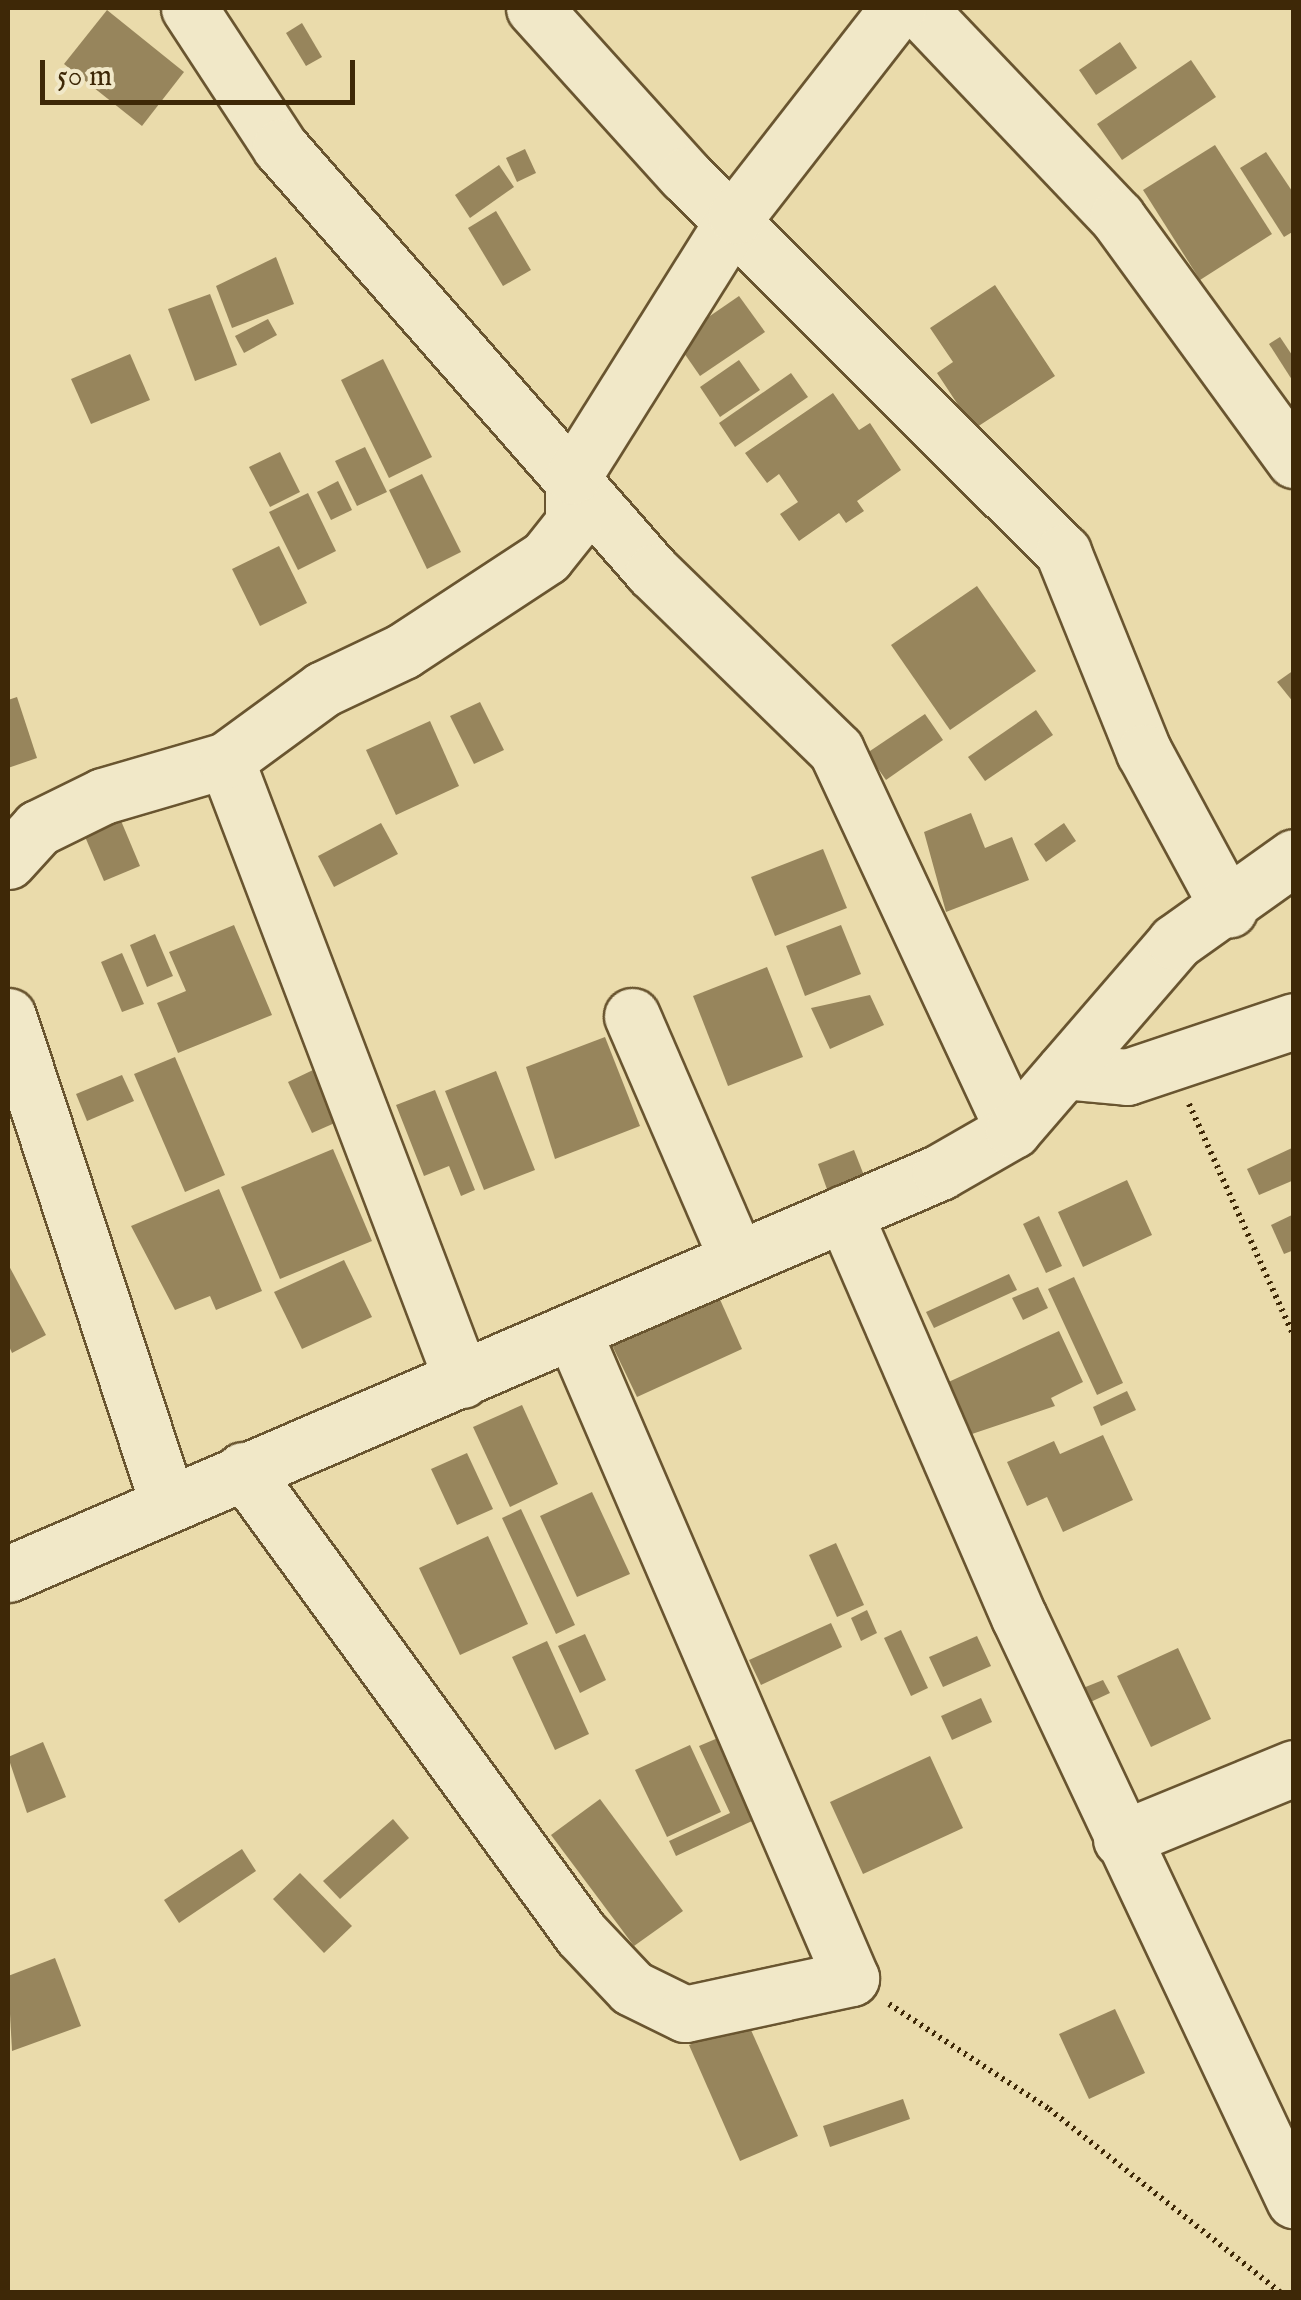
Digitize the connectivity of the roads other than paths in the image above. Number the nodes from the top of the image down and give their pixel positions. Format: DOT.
graph roads {
  1 [pos="188,8"];
  2 [pos="534,8"];
  3 [pos="898,8"];
  4 [pos="918,8"];
  5 [pos="736,216"];
  6 [pos="1294,460"];
  7 [pos="573,476"];
  8 [pos="226,760"];
  9 [pos="1294,857"];
  10 [pos="8,861"];
  11 [pos="1229,909"];
  12 [pos="8,1016"];
  13 [pos="632,1016"];
  14 [pos="1294,1020"];
  15 [pos="1064,1071"];
  16 [pos="1013,1130"];
  17 [pos="844,1213"];
  18 [pos="736,1256"];
  19 [pos="573,1332"];
  20 [pos="462,1380"];
  21 [pos="242,1470"];
  22 [pos="168,1504"];
  23 [pos="8,1574"];
  24 [pos="1294,1768"];
  25 [pos="1122,1839"];
  26 [pos="1294,2200"];
  1 -- 7 [label="street"];
  2 -- 5 [label="street"];
  3 -- 5 [label="street"];
  4 -- 6 [label="street"];
  5 -- 7 [label="street"];
  5 -- 11 [label="street"];
  7 -- 8 [label="street"];
  7 -- 16 [label="street"];
  8 -- 10 [label="street"];
  8 -- 20 [label="street"];
  9 -- 11 [label="street"];
  11 -- 15 [label="street"];
  12 -- 22 [label="street"];
  13 -- 18 [label="street"];
  14 -- 15 [label="street"];
  15 -- 16 [label="street"];
  16 -- 17 [label="street"];
  17 -- 18 [label="street"];
  17 -- 25 [label="street"];
  18 -- 19 [label="street"];
  19 -- 20 [label="street"];
  19 -- 21 [label="street"];
  20 -- 21 [label="street"];
  21 -- 22 [label="street"];
  22 -- 23 [label="street"];
  24 -- 25 [label="street"];
  25 -- 26 [label="street"];
}
